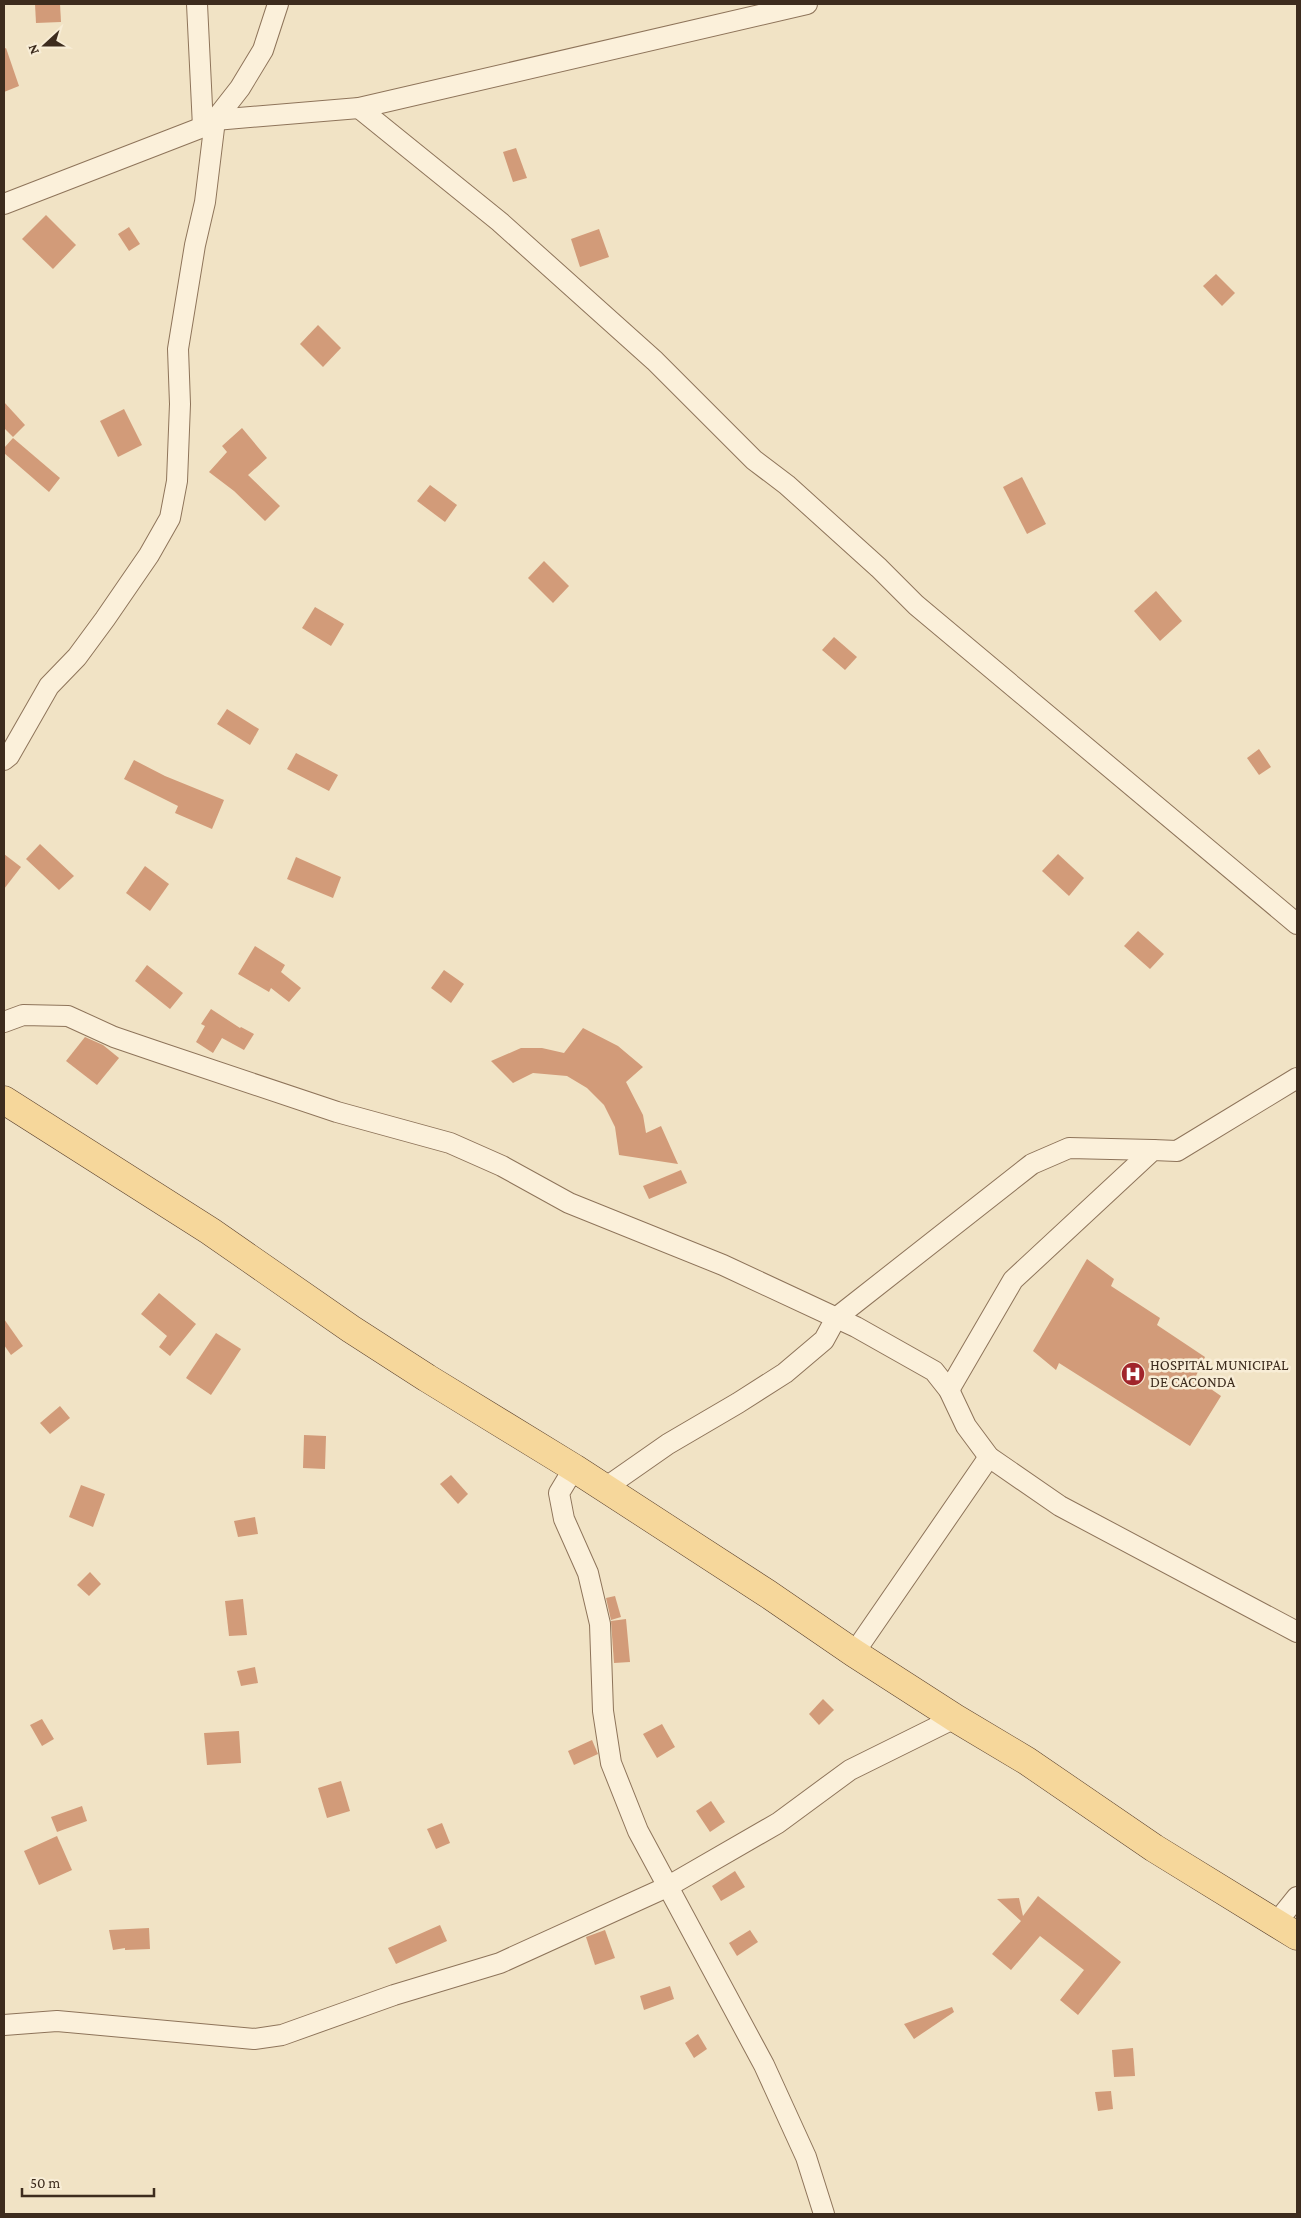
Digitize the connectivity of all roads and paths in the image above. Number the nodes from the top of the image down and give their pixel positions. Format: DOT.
graph roads {
  1 [pos="197,4"];
  2 [pos="278,4"];
  3 [pos="806,4"];
  4 [pos="359,108"];
  5 [pos="209,123"];
  6 [pos="4,204"];
  7 [pos="4,760"];
  8 [pos="1297,924"];
  9 [pos="4,1022"];
  10 [pos="1297,1078"];
  11 [pos="4,1100"];
  12 [pos="1153,1150"];
  13 [pos="836,1318"];
  14 [pos="949,1390"];
  15 [pos="989,1457"];
  16 [pos="574,1468"];
  17 [pos="605,1488"];
  18 [pos="1297,1632"];
  19 [pos="854,1653"];
  20 [pos="955,1718"];
  21 [pos="667,1887"];
  22 [pos="1297,1897"];
  23 [pos="1286,1929"];
  24 [pos="4,2025"];
  25 [pos="824,2214"];
  1 -- 5 [label="street"];
  2 -- 5 [label="street"];
  3 -- 4 [label="street"];
  4 -- 5 [label="street"];
  4 -- 8 [label="street"];
  5 -- 6 [label="street"];
  5 -- 7 [label="street"];
  9 -- 13 [label="street"];
  10 -- 12 [label="street"];
  11 -- 16 [label="main road"];
  12 -- 13 [label="street"];
  12 -- 14 [label="street"];
  13 -- 14 [label="street"];
  13 -- 17 [label="street"];
  14 -- 15 [label="street"];
  15 -- 18 [label="street"];
  15 -- 19 [label="street"];
  16 -- 17 [label="main road"];
  16 -- 21 [label="street"];
  17 -- 19 [label="main road"];
  19 -- 20 [label="main road"];
  20 -- 21 [label="street"];
  20 -- 23 [label="main road"];
  21 -- 24 [label="street"];
  21 -- 25 [label="street"];
  22 -- 23 [label="street"];
}
